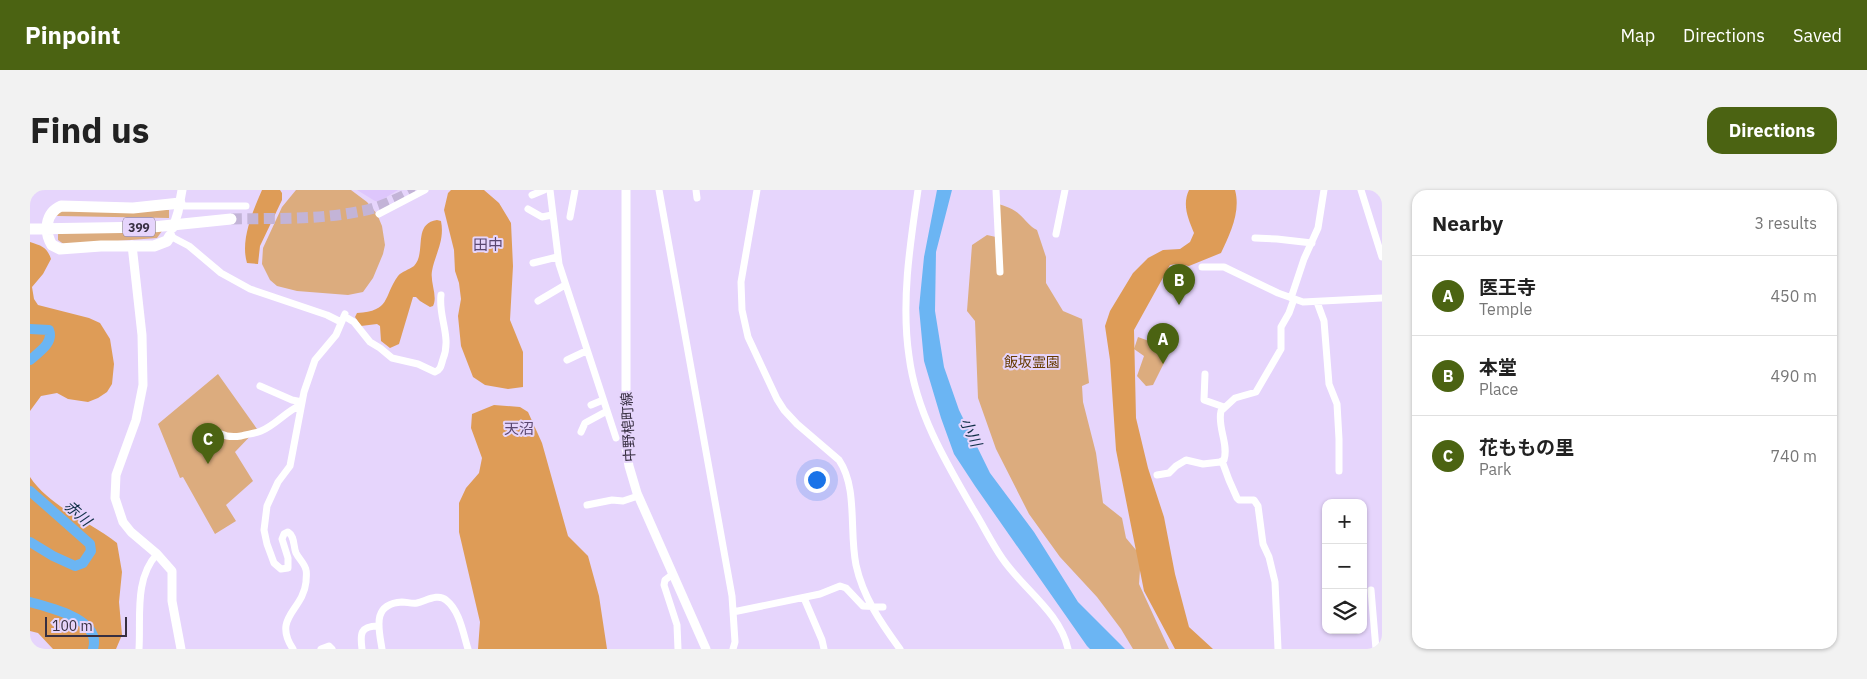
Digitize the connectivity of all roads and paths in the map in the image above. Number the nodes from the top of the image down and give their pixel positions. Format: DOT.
graph roads {
  1 [pos="182,190"];
  2 [pos="424,190"];
  3 [pos="544,190"];
  4 [pos="550,190"];
  5 [pos="575,190"];
  6 [pos="626,190"];
  7 [pos="658,190"];
  8 [pos="757,190"];
  9 [pos="918,190"];
  10 [pos="996,190"];
  11 [pos="1065,190"];
  12 [pos="1324,190"];
  13 [pos="1361,190"];
  14 [pos="532,195"];
  15 [pos="246,206"];
  16 [pos="179,207"];
  17 [pos="528,209"];
  18 [pos="379,214"];
  19 [pos="552,215"];
  20 [pos="570,217"];
  21 [pos="231,219"];
  22 [pos="38,229"];
  23 [pos="1056,234"];
  24 [pos="170,236"];
  25 [pos="1255,238"];
  26 [pos="1312,243"];
  27 [pos="132,245"];
  28 [pos="557,257"];
  29 [pos="1382,257"];
  30 [pos="533,263"];
  31 [pos="1202,267"];
  32 [pos="1000,272"];
  33 [pos="565,286"];
  34 [pos="441,295"];
  35 [pos="1292,298"];
  36 [pos="1382,298"];
  37 [pos="538,301"];
  38 [pos="1317,302"];
  39 [pos="343,317"];
  40 [pos="586,351"];
  41 [pos="567,360"];
  42 [pos="1206,374"];
  43 [pos="260,386"];
  44 [pos="603,400"];
  45 [pos="302,403"];
  46 [pos="591,405"];
  47 [pos="1224,407"];
  48 [pos="607,411"];
  49 [pos="626,427"];
  50 [pos="613,429"];
  51 [pos="581,432"];
  52 [pos="221,434"];
  53 [pos="616,438"];
  54 [pos="1222,460"];
  55 [pos="1339,472"];
  56 [pos="1157,475"];
  57 [pos="638,496"];
  58 [pos="599,502"];
  59 [pos="587,505"];
  60 [pos="598,512"];
  61 [pos="157,554"];
  62 [pos="673,574"];
  63 [pos="1371,590"];
  64 [pos="804,598"];
  65 [pos="871,607"];
  66 [pos="883,607"];
  67 [pos="733,612"];
  68 [pos="378,626"];
  69 [pos="139,649"];
  70 [pos="181,649"];
  71 [pos="293,649"];
  72 [pos="321,649"];
  73 [pos="332,649"];
  74 [pos="362,649"];
  75 [pos="382,649"];
  76 [pos="468,649"];
  77 [pos="678,649"];
  78 [pos="706,649"];
  79 [pos="733,649"];
  80 [pos="824,649"];
  81 [pos="900,649"];
  82 [pos="1068,649"];
  83 [pos="1278,649"];
  84 [pos="1376,649"];
  1 -- 16 [label="main road"];
  2 -- 18 [label="street"];
  3 -- 14 [label="street"];
  4 -- 19 [label="street"];
  5 -- 20 [label="street"];
  6 -- 49 [label="main road, 中野梍町線"];
  7 -- 67 [label="street"];
  8 -- 65 [label="street"];
  9 -- 82 [label="street"];
  10 -- 32 [label="street"];
  11 -- 23 [label="street"];
  12 -- 26 [label="street"];
  13 -- 29 [label="street"];
  15 -- 16 [label="street"];
  16 -- 22 [label="highway"];
  16 -- 24 [label="main road"];
  17 -- 19 [label="street"];
  19 -- 28 [label="street"];
  21 -- 22 [label="highway, 399"];
  22 -- 27 [label="highway"];
  24 -- 27 [label="highway"];
  24 -- 39 [label="street"];
  25 -- 26 [label="street"];
  26 -- 35 [label="street"];
  27 -- 61 [label="main road"];
  28 -- 30 [label="street"];
  28 -- 33 [label="street"];
  31 -- 35 [label="street"];
  33 -- 37 [label="street"];
  33 -- 40 [label="street"];
  34 -- 39 [label="street"];
  35 -- 38 [label="street"];
  35 -- 47 [label="street"];
  36 -- 38 [label="street"];
  38 -- 55 [label="street"];
  39 -- 45 [label="street"];
  40 -- 41 [label="street"];
  40 -- 44 [label="street"];
  42 -- 47 [label="street"];
  43 -- 45 [label="street"];
  44 -- 46 [label="street"];
  44 -- 48 [label="street"];
  45 -- 52 [label="street"];
  45 -- 71 [label="street"];
  47 -- 54 [label="street"];
  48 -- 50 [label="street"];
  48 -- 51 [label="street"];
  49 -- 50 [label="street"];
  49 -- 57 [label="main road, 中野梍町線"];
  50 -- 53 [label="street"];
  54 -- 56 [label="street"];
  54 -- 83 [label="street"];
  57 -- 58 [label="street"];
  57 -- 62 [label="main road, 中野梍町線"];
  58 -- 59 [label="street"];
  58 -- 60 [label="street"];
  61 -- 69 [label="street"];
  61 -- 70 [label="main road"];
  62 -- 77 [label="street"];
  62 -- 78 [label="main road, 中野梍町線"];
  63 -- 84 [label="street"];
  64 -- 65 [label="street"];
  64 -- 67 [label="street"];
  64 -- 80 [label="street"];
  65 -- 66 [label="street"];
  65 -- 81 [label="street"];
  67 -- 79 [label="street"];
  68 -- 74 [label="street"];
  68 -- 75 [label="street"];
  68 -- 76 [label="street"];
  72 -- 73 [label="street"];
}
